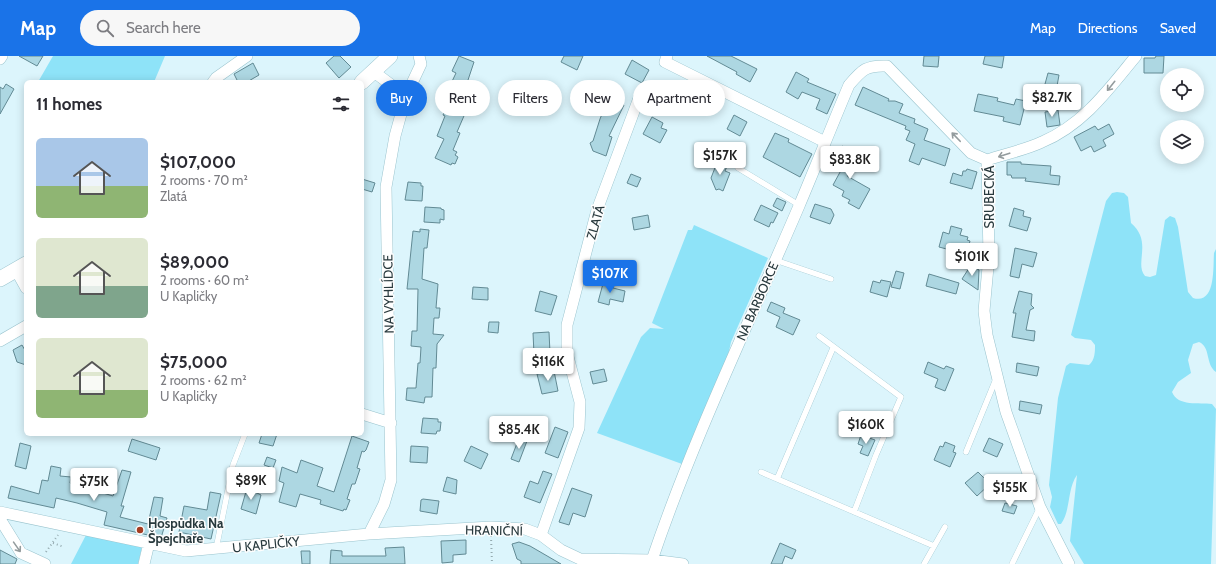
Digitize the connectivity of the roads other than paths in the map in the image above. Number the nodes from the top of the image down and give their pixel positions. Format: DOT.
graph roads {
  1 [pos="2,56"];
  2 [pos="247,56"];
  3 [pos="390,56"];
  4 [pos="419,56"];
  5 [pos="667,56"];
  6 [pos="1136,56"];
  7 [pos="0,59"];
  8 [pos="887,61"];
  9 [pos="374,72"];
  10 [pos="214,80"];
  11 [pos="364,80"];
  12 [pos="385,80"];
  13 [pos="414,80"];
  14 [pos="633,114"];
  15 [pos="400,116"];
  16 [pos="825,142"];
  17 [pos="987,160"];
  18 [pos="738,168"];
  19 [pos="799,205"];
  20 [pos="775,260"];
  21 [pos="21,267"];
  22 [pos="0,279"];
  23 [pos="831,279"];
  24 [pos="24,280"];
  25 [pos="24,327"];
  26 [pos="819,336"];
  27 [pos="0,342"];
  28 [pos="833,348"];
  29 [pos="997,377"];
  30 [pos="364,415"];
  31 [pos="391,423"];
  32 [pos="244,436"];
  33 [pos="966,452"];
  34 [pos="761,472"];
  35 [pos="777,479"];
  36 [pos="1040,507"];
  37 [pos="0,512"];
  38 [pos="854,512"];
  39 [pos="0,519"];
  40 [pos="945,527"];
  41 [pos="369,534"];
  42 [pos="541,535"];
  43 [pos="149,543"];
  44 [pos="934,546"];
  45 [pos="216,549"];
  46 [pos="652,560"];
  47 [pos="42,563"];
  48 [pos="144,564"];
  49 [pos="683,564"];
  50 [pos="924,564"];
  51 [pos="1012,564"];
  52 [pos="1069,564"];
  1 -- 7 [label="street"];
  2 -- 10 [label="street"];
  3 -- 9 [label="street"];
  4 -- 13 [label="street, NA VYHLÍDCE"];
  5 -- 16 [label="street"];
  6 -- 17 [label="street, SRUBECKÁ, one-way"];
  8 -- 16 [label="street, NA BARBORCE"];
  17 -- 8 [label="street, NA BARBORCE, one-way"];
  9 -- 11 [label="street"];
  9 -- 12 [label="street"];
  14 -- 42 [label="street, ZLATÁ"];
  15 -- 31 [label="street, NA VYHLÍDCE"];
  16 -- 19 [label="street, NA BARBORCE"];
  17 -- 29 [label="street, SRUBECKÁ"];
  18 -- 19 [label="lane"];
  19 -- 20 [label="street, NA BARBORCE"];
  20 -- 23 [label="lane"];
  20 -- 46 [label="street, NA BARBORCE"];
  21 -- 22 [label="street"];
  21 -- 24 [label="street"];
  25 -- 27 [label="street"];
  26 -- 28 [label="lane"];
  28 -- 35 [label="lane"];
  28 -- 38 [label="lane"];
  29 -- 33 [label="lane"];
  29 -- 36 [label="street, SRUBECKÁ"];
  30 -- 31 [label="street"];
  31 -- 41 [label="street, NA VYHLÍDCE"];
  32 -- 45 [label="lane"];
  34 -- 35 [label="lane"];
  35 -- 38 [label="lane"];
  36 -- 51 [label="lane"];
  36 -- 52 [label="street, SRUBECKÁ"];
  37 -- 43 [label="street, U KAPLIČKY"];
  38 -- 44 [label="lane"];
  39 -- 47 [label="street, one-way"];
  40 -- 44 [label="lane"];
  41 -- 42 [label="street, HRANIČNÍ"];
  41 -- 45 [label="street, U KAPLIČKY"];
  42 -- 46 [label="street, HRANIČNÍ"];
  43 -- 45 [label="street, U KAPLIČKY"];
  43 -- 48 [label="street"];
  44 -- 50 [label="lane"];
  46 -- 49 [label="street, HRANIČNÍ"];
}
